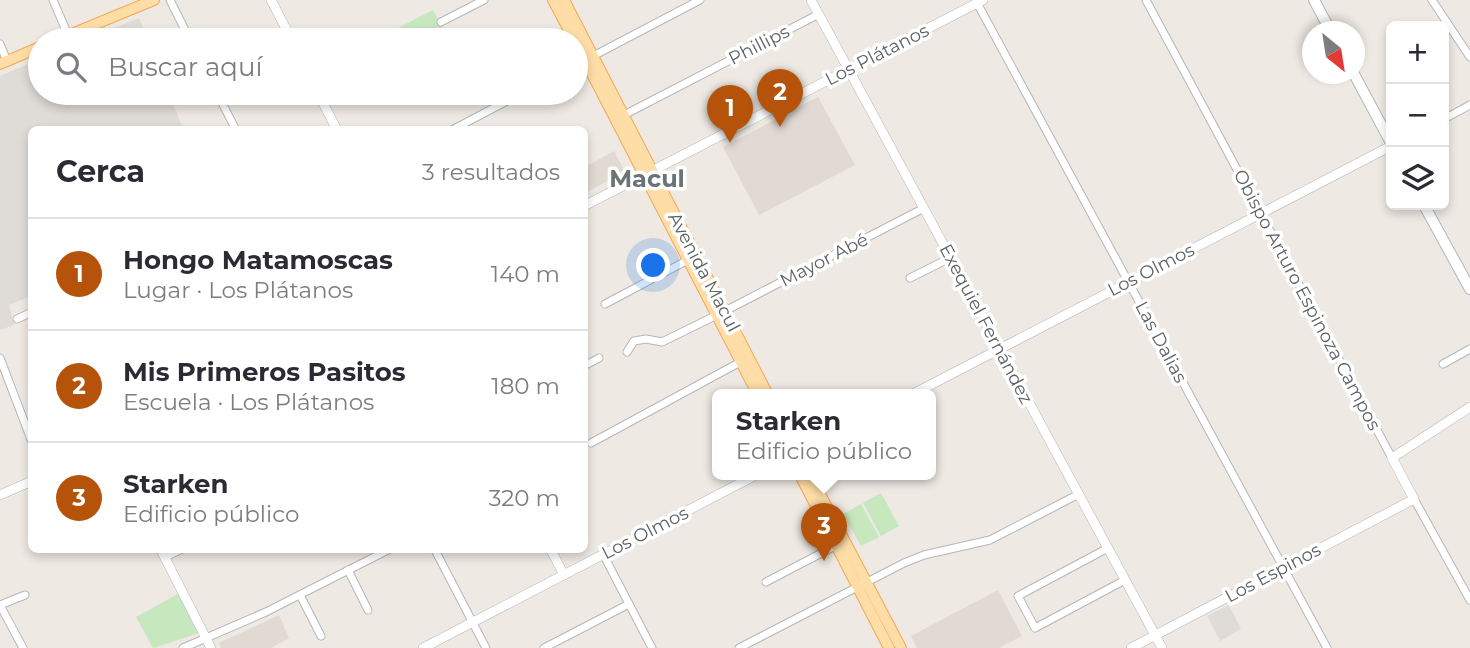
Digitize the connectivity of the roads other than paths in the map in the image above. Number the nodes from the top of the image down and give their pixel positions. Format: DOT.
graph roads {
  1 [pos="53,0"];
  2 [pos="154,0"];
  3 [pos="170,0"];
  4 [pos="271,0"];
  5 [pos="484,0"];
  6 [pos="553,0"];
  7 [pos="564,0"];
  8 [pos="700,0"];
  9 [pos="811,0"];
  10 [pos="1146,0"];
  11 [pos="1314,0"];
  12 [pos="1432,0"];
  13 [pos="979,1"];
  14 [pos="128,5"];
  15 [pos="819,14"];
  16 [pos="1325,21"];
  17 [pos="441,22"];
  18 [pos="65,28"];
  19 [pos="83,28"];
  20 [pos="184,28"];
  21 [pos="286,28"];
  22 [pos="568,28"];
  23 [pos="573,28"];
  24 [pos="0,44"];
  25 [pos="28,52"];
  26 [pos="1470,57"];
  27 [pos="588,58"];
  28 [pos="4,62"];
  29 [pos="588,66"];
  30 [pos="588,67"];
  31 [pos="849,70"];
  32 [pos="1359,84"];
  33 [pos="223,105"];
  34 [pos="324,105"];
  35 [pos="499,105"];
  36 [pos="1470,105"];
  37 [pos="624,115"];
  38 [pos="1449,116"];
  39 [pos="234,126"];
  40 [pos="335,126"];
  41 [pos="460,126"];
  42 [pos="1386,135"];
  43 [pos="1387,147"];
  44 [pos="648,173"];
  45 [pos="588,204"];
  46 [pos="924,208"];
  47 [pos="1427,210"];
  48 [pos="1261,214"];
  49 [pos="950,258"];
  50 [pos="688,260"];
  51 [pos="911,278"];
  52 [pos="1129,282"];
  53 [pos="1468,283"];
  54 [pos="605,304"];
  55 [pos="721,313"];
  56 [pos="28,314"];
  57 [pos="17,319"];
  58 [pos="1000,349"];
  59 [pos="1470,349"];
  60 [pos="626,352"];
  61 [pos="0,358"];
  62 [pos="599,358"];
  63 [pos="745,359"];
  64 [pos="588,364"];
  65 [pos="1443,364"];
  66 [pos="756,389"];
  67 [pos="764,389"];
  68 [pos="923,389"];
  69 [pos="1470,407"];
  70 [pos="28,432"];
  71 [pos="591,443"];
  72 [pos="1392,458"];
  73 [pos="746,480"];
  74 [pos="803,480"];
  75 [pos="812,480"];
  76 [pos="28,483"];
  77 [pos="1079,494"];
  78 [pos="0,495"];
  79 [pos="1415,499"];
  80 [pos="836,545"];
  81 [pos="1108,548"];
  82 [pos="163,553"];
  83 [pos="382,553"];
  84 [pos="437,553"];
  85 [pos="553,553"];
  86 [pos="603,554"];
  87 [pos="1283,568"];
  88 [pos="348,570"];
  89 [pos="564,575"];
  90 [pos="1125,580"];
  91 [pos="766,582"];
  92 [pos="862,585"];
  93 [pos="25,595"];
  94 [pos="300,595"];
  95 [pos="1470,600"];
  96 [pos="629,604"];
  97 [pos="0,605"];
  98 [pos="368,610"];
  99 [pos="473,622"];
  100 [pos="1155,635"];
  101 [pos="321,636"];
  102 [pos="209,643"];
  103 [pos="427,647"];
  104 [pos="23,648"];
  105 [pos="183,648"];
  106 [pos="486,648"];
  107 [pos="544,648"];
  108 [pos="652,648"];
  109 [pos="739,648"];
  110 [pos="889,648"];
  111 [pos="901,648"];
  112 [pos="1130,648"];
  113 [pos="1162,648"];
  114 [pos="1327,648"];
  1 -- 18 [label="street"];
  2 -- 14 [label="main road"];
  3 -- 20 [label="street"];
  4 -- 21 [label="street"];
  5 -- 17 [label="street"];
  6 -- 22 [label="main road, Avenida Macul"];
  7 -- 23 [label="main road, Avenida Macul"];
  8 -- 27 [label="street"];
  9 -- 15 [label="street, Exequiel Fernández"];
  10 -- 48 [label="street, Obispo Arturo Espinoza Campos"];
  11 -- 16 [label="main road"];
  12 -- 26 [label="street"];
  13 -- 31 [label="street, Los Plátanos"];
  13 -- 52 [label="street, Las Dalias"];
  14 -- 19 [label="main road"];
  15 -- 31 [label="street, Exequiel Fernández"];
  15 -- 37 [label="street, Phillips"];
  24 -- 28 [label="street"];
  25 -- 28 [label="main road"];
  29 -- 37 [label="main road, Avenida Macul"];
  30 -- 44 [label="main road, Avenida Macul"];
  31 -- 44 [label="street, Los Plátanos"];
  31 -- 46 [label="street, Exequiel Fernández"];
  32 -- 42 [label="main road"];
  33 -- 39 [label="street"];
  34 -- 40 [label="street"];
  35 -- 41 [label="street"];
  36 -- 38 [label="street"];
  37 -- 44 [label="main road, Avenida Macul"];
  43 -- 48 [label="street, Los Olmos"];
  44 -- 45 [label="street, Los Plátanos"];
  44 -- 50 [label="main road, Avenida Macul"];
  44 -- 55 [label="main road, Avenida Macul"];
  46 -- 49 [label="street, Exequiel Fernández"];
  46 -- 55 [label="street, Mayor Abé"];
  47 -- 53 [label="main road"];
  48 -- 52 [label="street, Los Olmos"];
  48 -- 72 [label="street, Obispo Arturo Espinoza Campos"];
  49 -- 51 [label="street"];
  49 -- 58 [label="street, Exequiel Fernández"];
  50 -- 54 [label="street"];
  50 -- 55 [label="main road, Avenida Macul"];
  52 -- 58 [label="street, Los Olmos"];
  52 -- 87 [label="street, Las Dalias"];
  55 -- 60 [label="street, Mayor Abé"];
  55 -- 63 [label="main road, Avenida Macul"];
  56 -- 57 [label="street"];
  58 -- 68 [label="street, Los Olmos"];
  58 -- 77 [label="street, Exequiel Fernández"];
  59 -- 65 [label="street"];
  61 -- 70 [label="street"];
  62 -- 64 [label="street"];
  63 -- 66 [label="main road, Avenida Macul"];
  63 -- 67 [label="main road, Avenida Macul"];
  63 -- 71 [label="street"];
  69 -- 72 [label="street"];
  72 -- 79 [label="street, Obispo Arturo Espinoza Campos"];
  73 -- 86 [label="street, Los Olmos"];
  74 -- 80 [label="main road"];
  75 -- 92 [label="main road"];
  76 -- 78 [label="street"];
  77 -- 81 [label="street, Exequiel Fernández"];
  77 -- 92 [label="street"];
  79 -- 87 [label="street, Los Espinos"];
  79 -- 95 [label="street, Obispo Arturo Espinoza Campos"];
  80 -- 91 [label="street"];
  80 -- 92 [label="main road"];
  81 -- 90 [label="street, Exequiel Fernández"];
  81 -- 90 [label="street"];
  82 -- 102 [label="street"];
  83 -- 88 [label="street"];
  84 -- 99 [label="street"];
  85 -- 89 [label="street"];
  86 -- 89 [label="street, Los Olmos"];
  86 -- 96 [label="street"];
  87 -- 100 [label="street, Los Espinos"];
  87 -- 114 [label="street, Las Dalias"];
  88 -- 94 [label="street"];
  88 -- 98 [label="street"];
  89 -- 99 [label="street, Los Olmos"];
  90 -- 100 [label="street, Exequiel Fernández"];
  92 -- 109 [label="street"];
  92 -- 110 [label="main road"];
  92 -- 111 [label="main road"];
  93 -- 97 [label="street"];
  94 -- 101 [label="street"];
  94 -- 102 [label="street"];
  96 -- 107 [label="street"];
  96 -- 108 [label="street"];
  97 -- 104 [label="street"];
  99 -- 103 [label="street, Los Olmos"];
  99 -- 106 [label="street"];
  100 -- 112 [label="street, Los Espinos"];
  100 -- 113 [label="street, Exequiel Fernández"];
  102 -- 105 [label="street"];
}
